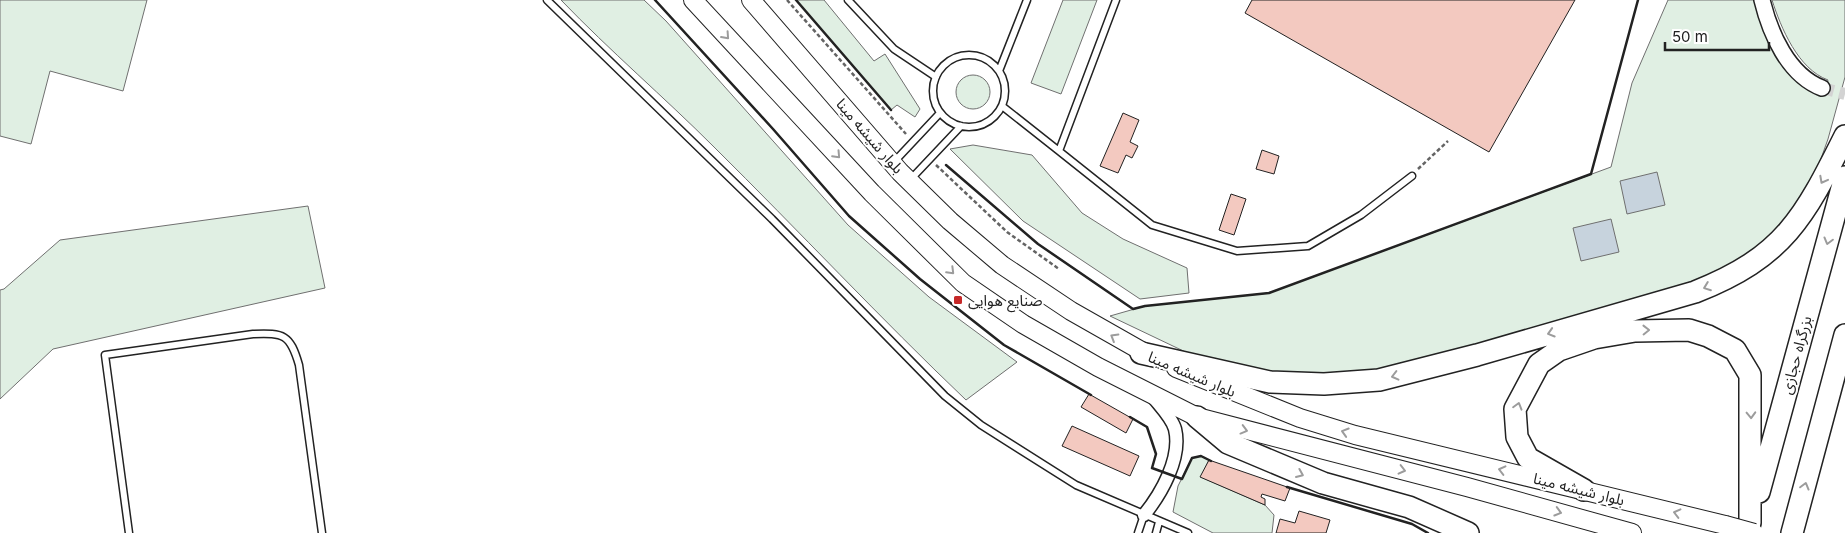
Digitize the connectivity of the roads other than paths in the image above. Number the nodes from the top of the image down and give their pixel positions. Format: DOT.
graph roads {
  1 [pos="547,0"];
  2 [pos="693,0"];
  3 [pos="751,0"];
  4 [pos="848,0"];
  5 [pos="1027,0"];
  6 [pos="1116,0"];
  7 [pos="1762,0"];
  8 [pos="999,71"];
  9 [pos="936,77"];
  10 [pos="1822,88"];
  11 [pos="1002,106"];
  12 [pos="940,112"];
  13 [pos="960,126"];
  14 [pos="1845,136"];
  15 [pos="1059,151"];
  16 [pos="893,163"];
  17 [pos="1412,176"];
  18 [pos="1845,177"];
  19 [pos="909,181"];
  20 [pos="1845,335"];
  21 [pos="1141,353"];
  22 [pos="1148,392"];
  23 [pos="1197,417"];
  24 [pos="1584,490"];
  25 [pos="1144,515"];
  26 [pos="1160,522"];
  27 [pos="1751,530"];
  28 [pos="129,533"];
  29 [pos="322,533"];
  30 [pos="1138,533"];
  31 [pos="1156,533"];
  32 [pos="1188,533"];
  33 [pos="1468,533"];
  34 [pos="1632,533"];
  35 [pos="1792,533"];
  1 -- 25 [label="lane"];
  2 -- 22 [label="main road, بلوار شیشه مینا, one-way"];
  3 -- 16 [label="main road, بلوار شیشه مینا"];
  4 -- 9 [label="lane"];
  5 -- 8 [label="lane"];
  6 -- 15 [label="lane"];
  7 -- 10 [label="street"];
  8 -- 9 [label="lane"];
  8 -- 11 [label="lane"];
  9 -- 12 [label="lane"];
  11 -- 13 [label="lane"];
  11 -- 15 [label="lane"];
  12 -- 13 [label="lane"];
  12 -- 16 [label="lane"];
  13 -- 19 [label="lane"];
  14 -- 21 [label="highway, one-way"];
  15 -- 17 [label="lane"];
  16 -- 19 [label="main road, بلوار شیشه مینا"];
  18 -- 27 [label="highway, بزرگراه حجازی, one-way"];
  21 -- 19 [label="main road, بلوار شیشه مینا, one-way"];
  35 -- 20 [label="highway, one-way"];
  24 -- 21 [label="main road, بلوار شیشه مینا, one-way"];
  22 -- 23 [label="main road, بلوار شیشه مینا"];
  22 -- 25 [label="street"];
  23 -- 33 [label="highway, one-way"];
  23 -- 34 [label="main road, بلوار شیشه مینا, one-way"];
  27 -- 24 [label="main road, بلوار شیشه مینا, one-way, bridge"];
  24 -- 27 [label="highway, one-way"];
  25 -- 26 [label="lane"];
  25 -- 30 [label="lane"];
  26 -- 31 [label="lane"];
  26 -- 32 [label="lane"];
  28 -- 29 [label="lane"];
}
